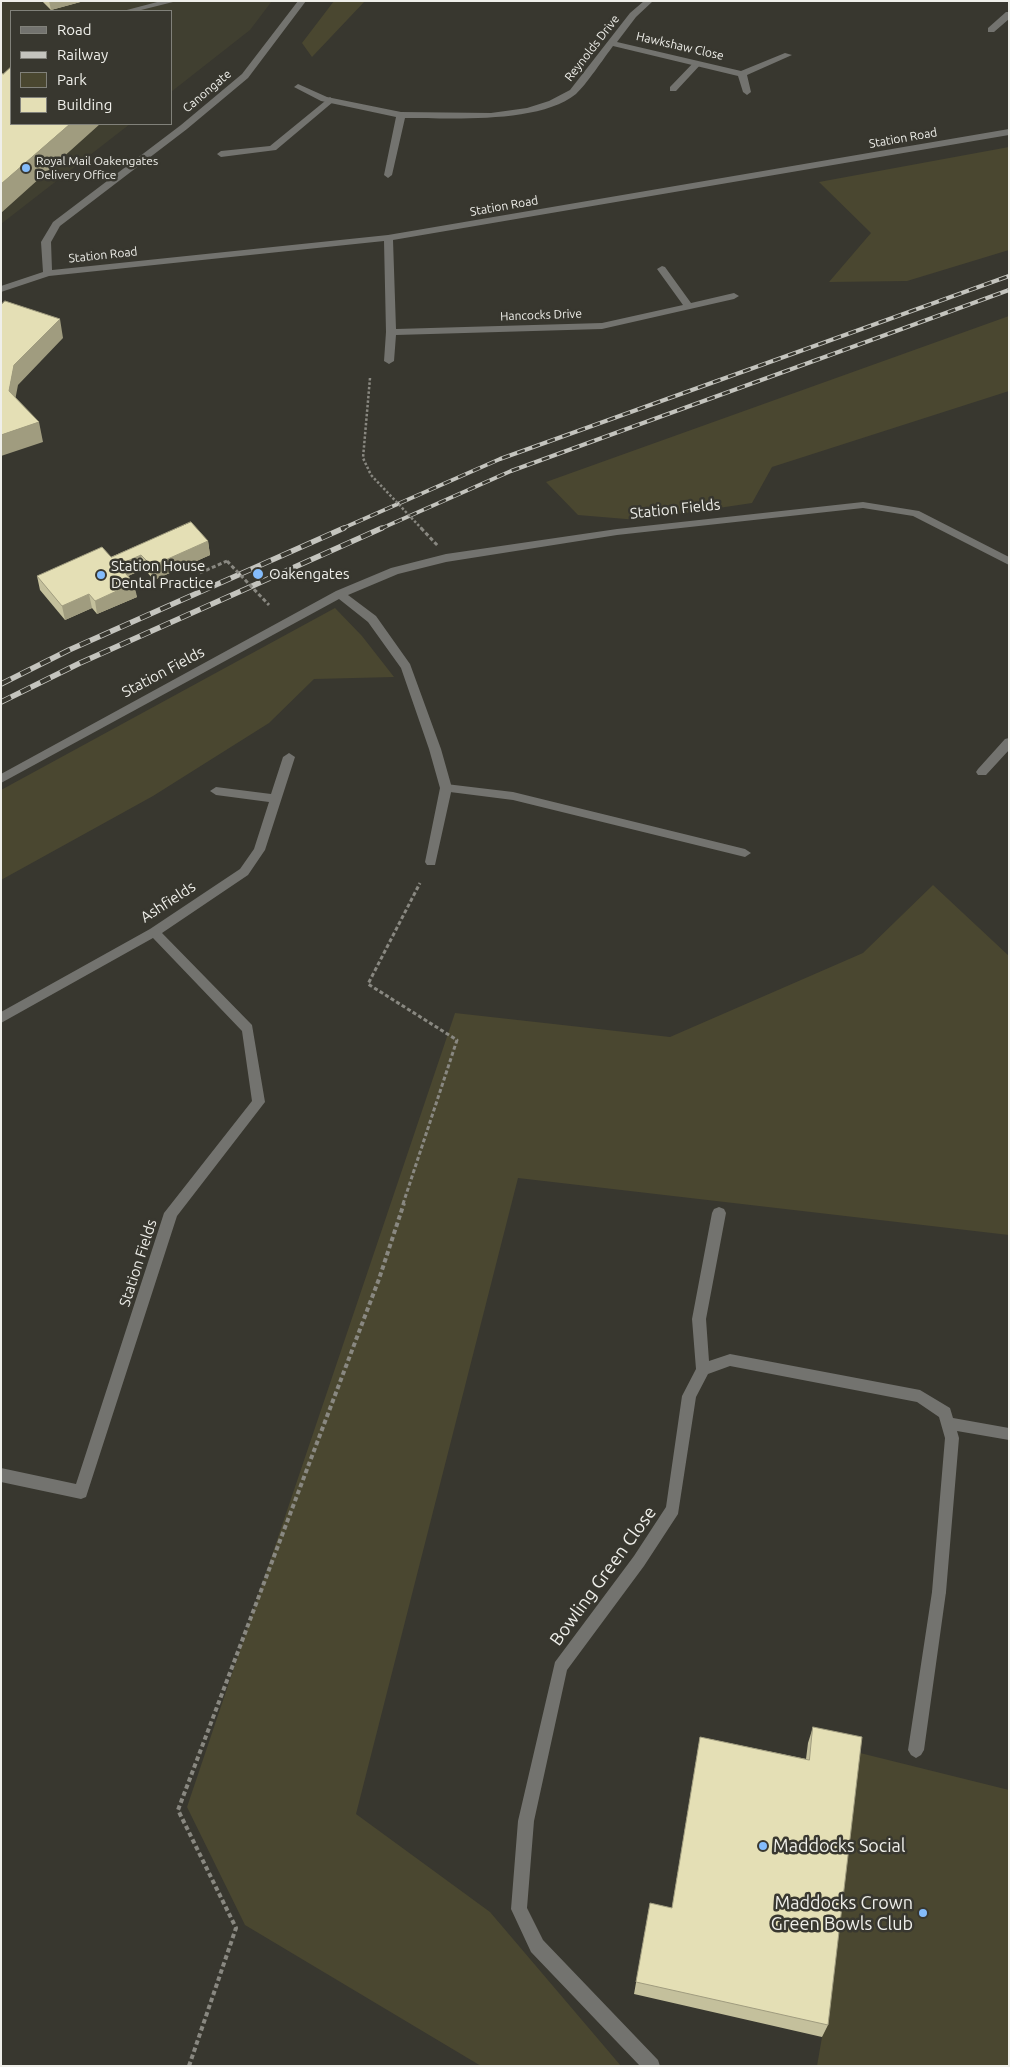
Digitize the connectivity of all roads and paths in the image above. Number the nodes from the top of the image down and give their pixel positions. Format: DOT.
graph roads {
  1 [pos="173,1"];
  2 [pos="302,1"];
  3 [pos="649,1"];
  4 [pos="132,10"];
  5 [pos="1008,11"];
  6 [pos="991,30"];
  7 [pos="612,43"];
  8 [pos="788,55"];
  9 [pos="698,64"];
  10 [pos="742,74"];
  11 [pos="298,87"];
  12 [pos="674,89"];
  13 [pos="747,92"];
  14 [pos="330,100"];
  15 [pos="401,115"];
  16 [pos="1009,132"];
  17 [pos="221,154"];
  18 [pos="388,175"];
  19 [pos="388,238"];
  20 [pos="662,269"];
  21 [pos="48,273"];
  22 [pos="1,289"];
  23 [pos="734,296"];
  24 [pos="689,306"];
  25 [pos="391,332"];
  26 [pos="389,361"];
  27 [pos="438,546"];
  28 [pos="1009,562"];
  29 [pos="200,573"];
  30 [pos="340,594"];
  31 [pos="269,605"];
  32 [pos="1009,742"];
  33 [pos="289,758"];
  34 [pos="982,772"];
  35 [pos="1,779"];
  36 [pos="446,788"];
  37 [pos="216,791"];
  38 [pos="276,799"];
  39 [pos="745,853"];
  40 [pos="431,862"];
  41 [pos="154,932"];
  42 [pos="1,1018"];
  43 [pos="718,1213"];
  44 [pos="703,1370"];
  45 [pos="948,1423"];
  46 [pos="1009,1434"];
  47 [pos="1,1475"];
  48 [pos="916,1750"];
  49 [pos="189,2066"];
  50 [pos="652,2066"];
  1 -- 4 [label="street"];
  2 -- 21 [label="street, Canongate"];
  3 -- 7 [label="street, Reynolds Drive"];
  5 -- 6 [label="street"];
  7 -- 9 [label="street, Hawkshaw Close"];
  7 -- 15 [label="street, Reynolds Drive"];
  8 -- 10 [label="street"];
  9 -- 10 [label="street, Hawkshaw Close"];
  9 -- 12 [label="street"];
  10 -- 13 [label="street"];
  11 -- 14 [label="street, Reynolds Drive"];
  14 -- 15 [label="street, Reynolds Drive"];
  14 -- 17 [label="street"];
  15 -- 18 [label="street"];
  16 -- 19 [label="street, Station Road"];
  19 -- 21 [label="street, Station Road"];
  19 -- 25 [label="street"];
  20 -- 24 [label="street"];
  21 -- 22 [label="street, Station Road"];
  23 -- 24 [label="street, Hancocks Drive"];
  24 -- 25 [label="street, Hancocks Drive"];
  25 -- 26 [label="street"];
  26 -- 27 [label="path, bridge"];
  28 -- 30 [label="street, Station Fields"];
  29 -- 31 [label="path, bridge"];
  30 -- 35 [label="street, Station Fields"];
  30 -- 36 [label="street"];
  32 -- 34 [label="street"];
  33 -- 38 [label="street, Ashfields"];
  36 -- 39 [label="street"];
  36 -- 40 [label="street"];
  37 -- 38 [label="street"];
  38 -- 41 [label="street, Ashfields"];
  40 -- 49 [label="path"];
  41 -- 42 [label="street, Ashfields"];
  41 -- 47 [label="street, Station Fields"];
  43 -- 44 [label="street"];
  44 -- 45 [label="street"];
  44 -- 50 [label="street, Bowling Green Close"];
  45 -- 46 [label="street"];
  45 -- 48 [label="street"];
}
